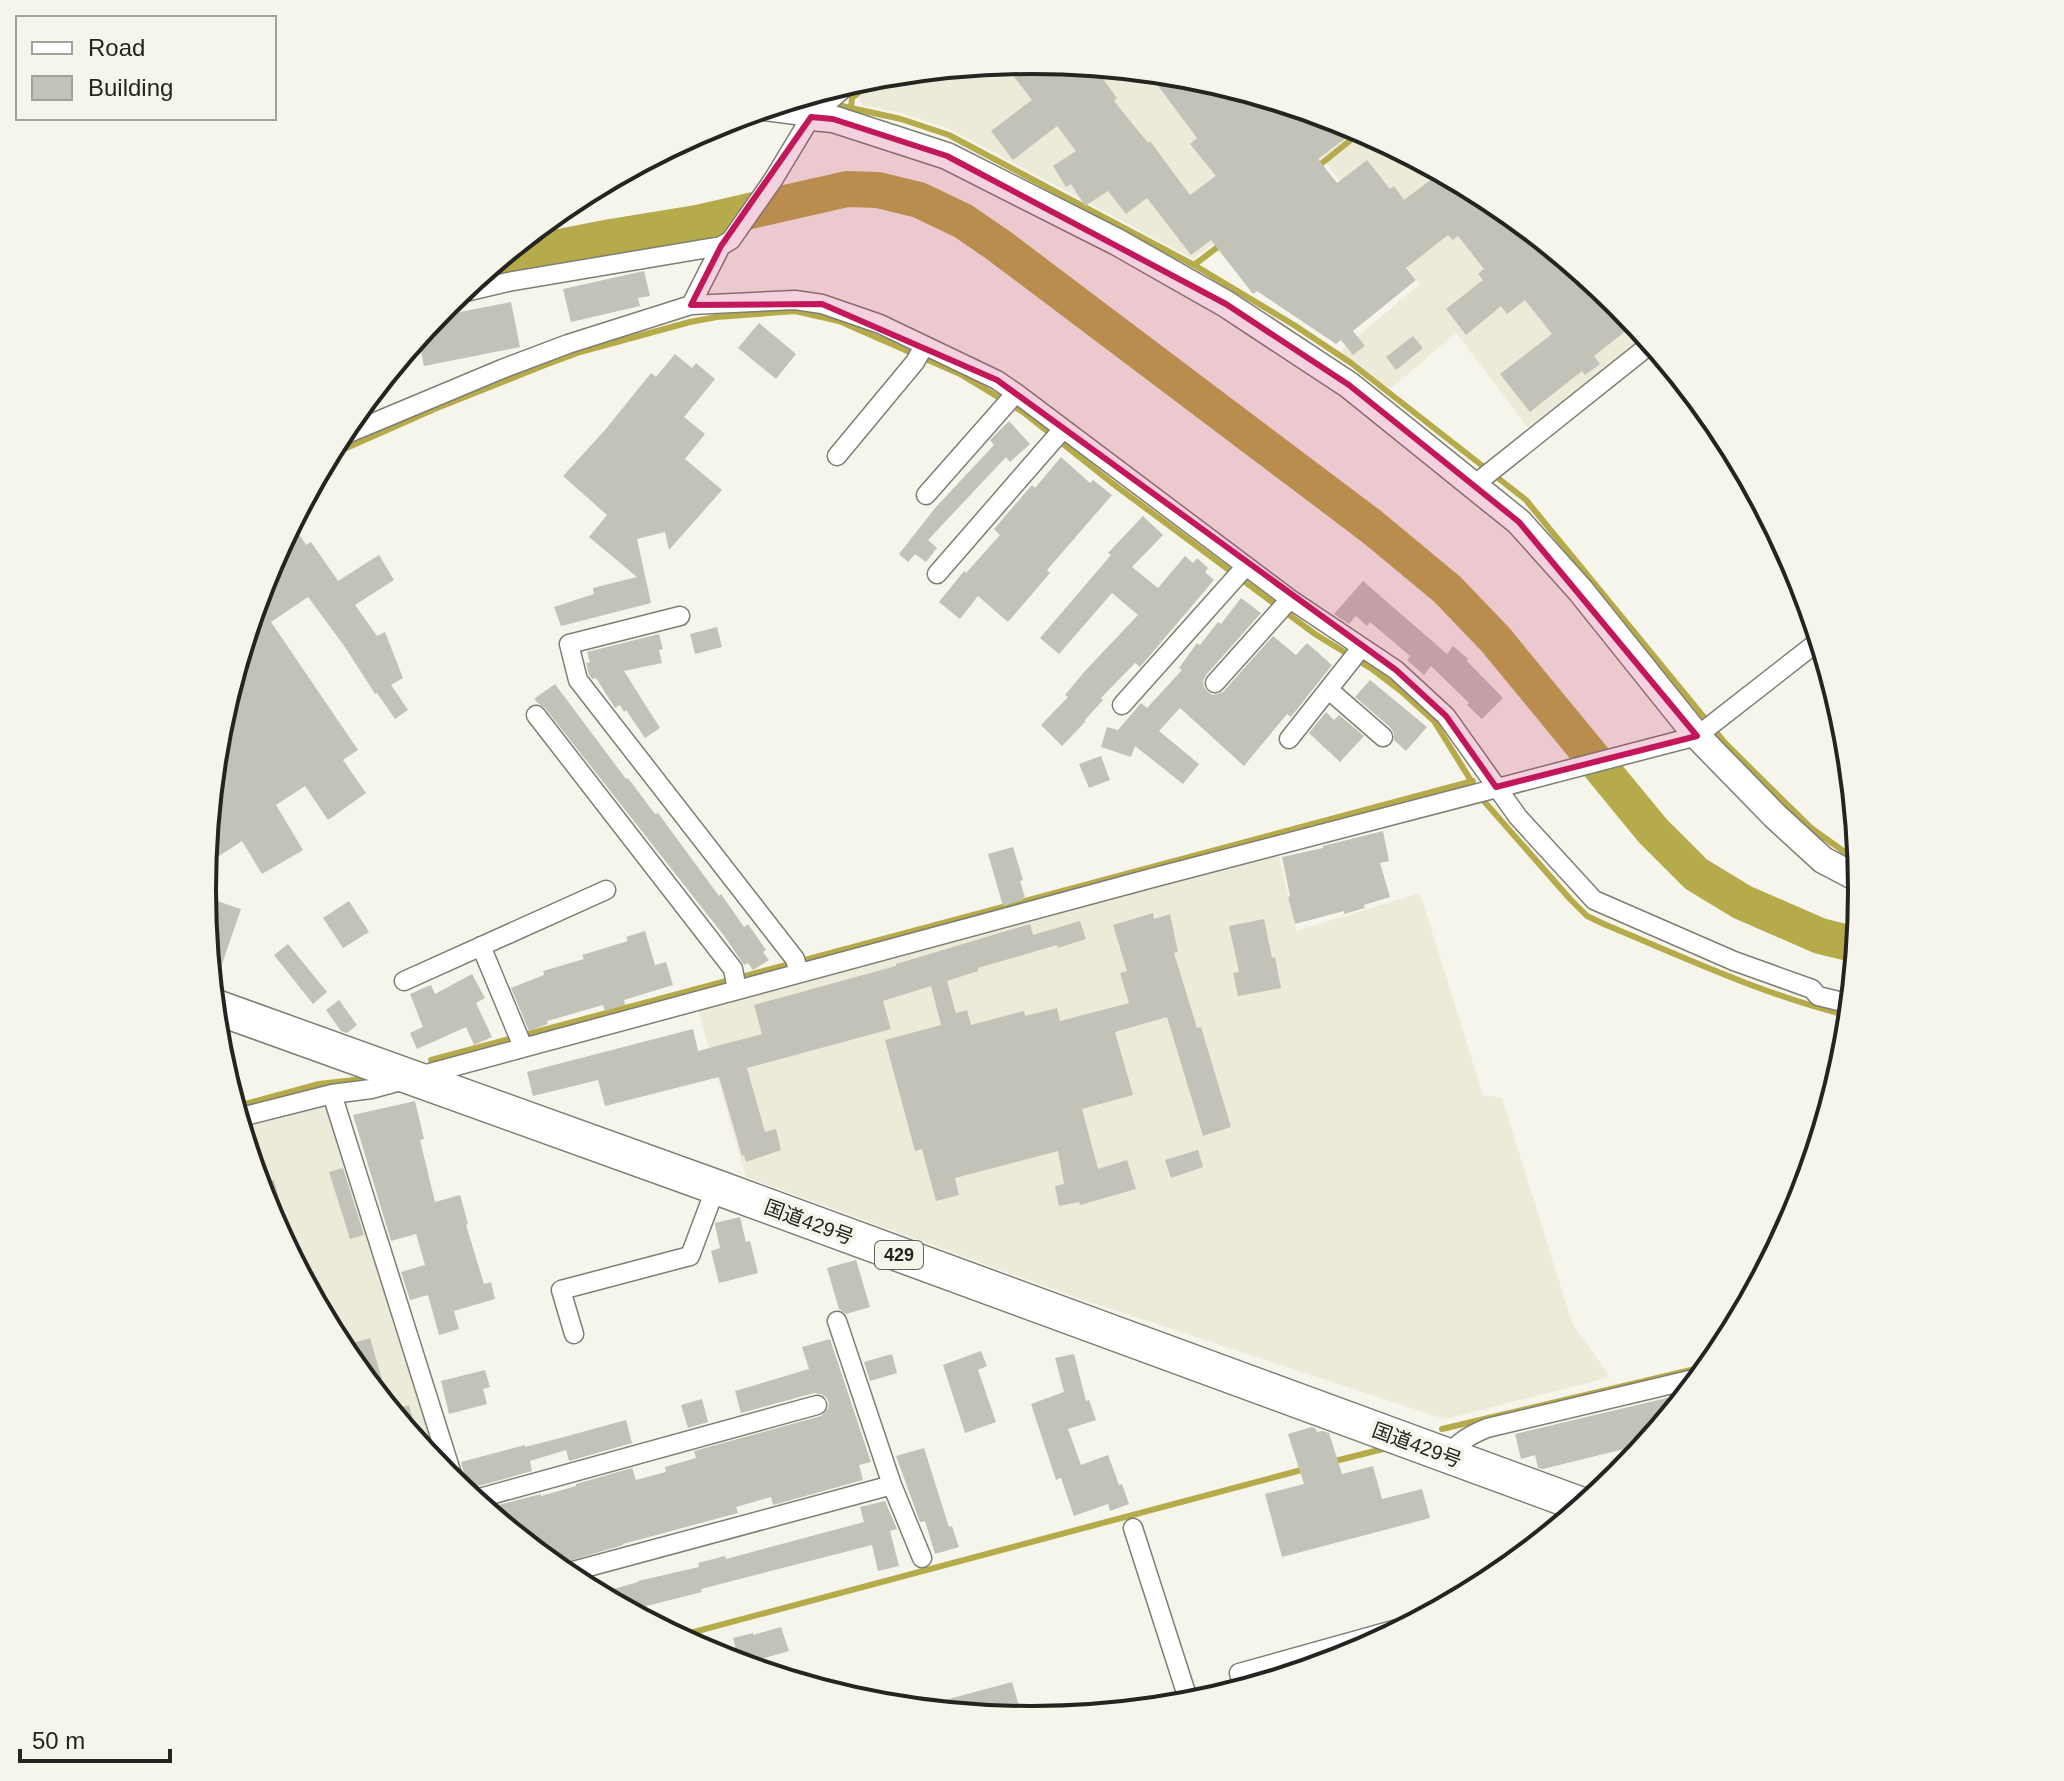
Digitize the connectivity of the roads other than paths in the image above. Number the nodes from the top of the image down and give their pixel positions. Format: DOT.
graph roads {
  1 [pos="831,100"];
  2 [pos="783,113"];
  3 [pos="811,117"];
  4 [pos="726,243"];
  5 [pos="482,288"];
  6 [pos="691,305"];
  7 [pos="1644,350"];
  8 [pos="920,353"];
  9 [pos="1010,400"];
  10 [pos="359,429"];
  11 [pos="1057,435"];
  12 [pos="837,456"];
  13 [pos="1484,477"];
  14 [pos="926,495"];
  15 [pos="1240,573"];
  16 [pos="937,574"];
  17 [pos="1284,605"];
  18 [pos="680,616"];
  19 [pos="1811,647"];
  20 [pos="1356,655"];
  21 [pos="1215,683"];
  22 [pos="1329,690"];
  23 [pos="1122,705"];
  24 [pos="536,715"];
  25 [pos="1706,729"];
  26 [pos="1383,737"];
  27 [pos="1289,739"];
  28 [pos="1485,790"];
  29 [pos="1848,873"];
  30 [pos="606,890"];
  31 [pos="481,946"];
  32 [pos="797,966"];
  33 [pos="404,981"];
  34 [pos="736,983"];
  35 [pos="1841,1002"];
  36 [pos="224,1010"];
  37 [pos="521,1040"];
  38 [pos="410,1078"];
  39 [pos="332,1094"];
  40 [pos="247,1115"];
  41 [pos="716,1187"];
  42 [pos="837,1321"];
  43 [pos="574,1334"];
  44 [pos="1685,1381"];
  45 [pos="817,1405"];
  46 [pos="443,1455"];
  47 [pos="1447,1457"];
  48 [pos="892,1485"];
  49 [pos="486,1496"];
  50 [pos="1573,1502"];
  51 [pos="1133,1528"];
  52 [pos="922,1558"];
  53 [pos="579,1569"];
  54 [pos="1352,1642"];
  55 [pos="1241,1679"];
  56 [pos="1186,1692"];
  1 -- 3 [label="street"];
  2 -- 3 [label="street"];
  3 -- 4 [label="street"];
  3 -- 13 [label="street"];
  4 -- 5 [label="street"];
  4 -- 6 [label="street"];
  6 -- 8 [label="street"];
  6 -- 10 [label="street"];
  7 -- 13 [label="street"];
  8 -- 9 [label="street"];
  8 -- 12 [label="street"];
  9 -- 11 [label="street"];
  9 -- 14 [label="street"];
  11 -- 15 [label="street"];
  11 -- 16 [label="street"];
  13 -- 25 [label="street"];
  15 -- 17 [label="street"];
  15 -- 23 [label="street"];
  17 -- 20 [label="street"];
  17 -- 21 [label="street"];
  18 -- 32 [label="street"];
  19 -- 25 [label="street"];
  20 -- 22 [label="street"];
  20 -- 28 [label="street"];
  22 -- 26 [label="street"];
  22 -- 27 [label="street"];
  24 -- 34 [label="street"];
  25 -- 28 [label="street"];
  25 -- 29 [label="street"];
  28 -- 32 [label="street"];
  28 -- 35 [label="street"];
  30 -- 31 [label="street"];
  31 -- 33 [label="street"];
  31 -- 37 [label="street"];
  32 -- 34 [label="street"];
  34 -- 37 [label="street"];
  36 -- 38 [label="highway, 国道429号 / 429"];
  37 -- 38 [label="street"];
  38 -- 39 [label="street"];
  38 -- 41 [label="highway, 国道429号 / 429"];
  39 -- 40 [label="street"];
  39 -- 46 [label="street"];
  41 -- 43 [label="street"];
  41 -- 47 [label="highway, 国道429号 / 429"];
  42 -- 48 [label="street"];
  44 -- 47 [label="street"];
  45 -- 49 [label="street"];
  47 -- 50 [label="highway, 国道429号 / 429"];
  48 -- 52 [label="street"];
  48 -- 53 [label="street"];
  51 -- 56 [label="street"];
  54 -- 55 [label="street"];
}
